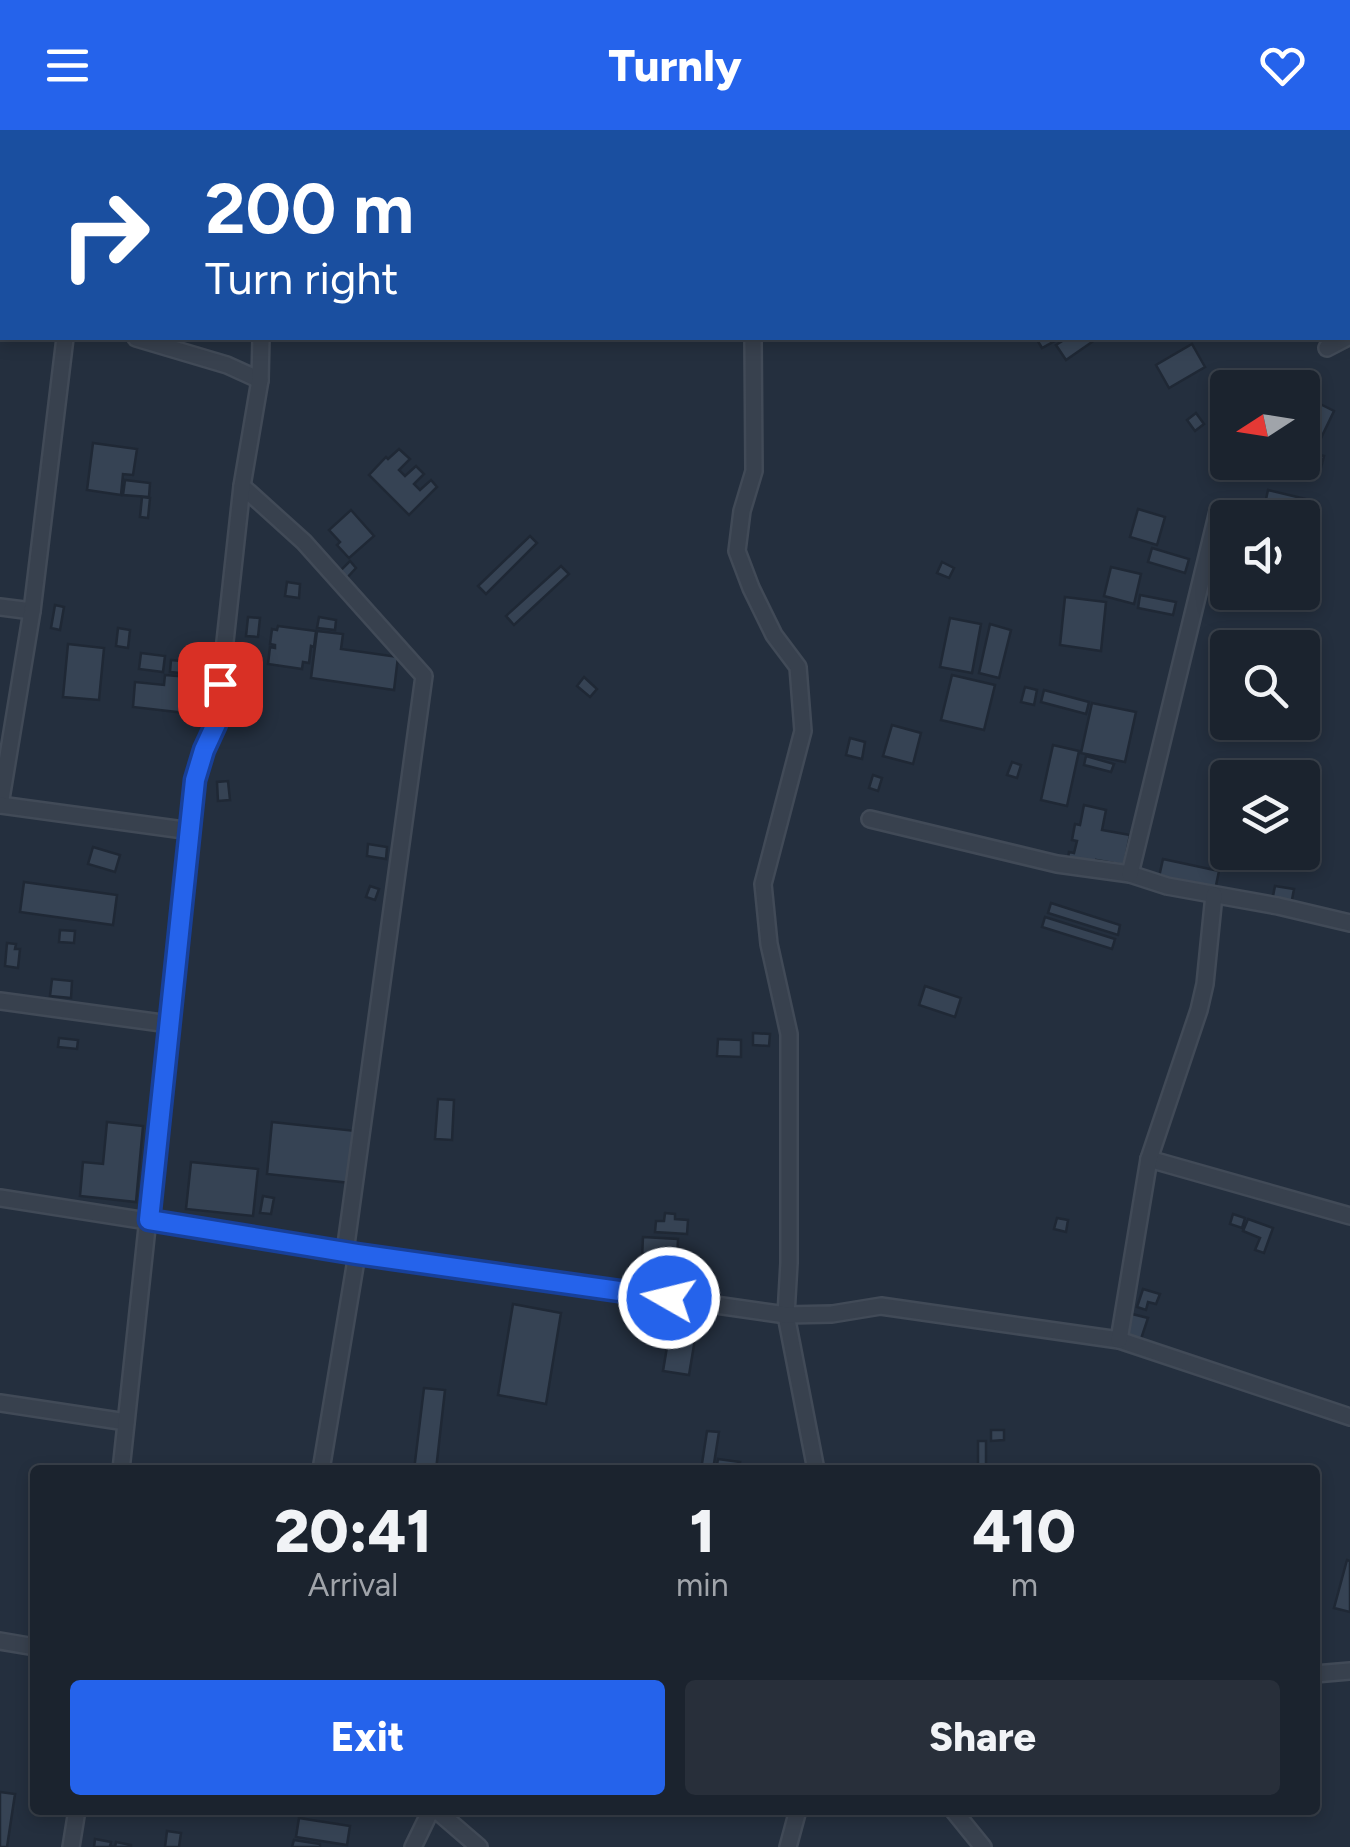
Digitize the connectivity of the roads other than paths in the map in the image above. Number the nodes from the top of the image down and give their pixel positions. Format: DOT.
graph roads {
  1 [pos="66,340"];
  2 [pos="143,340"];
  3 [pos="260,340"];
  4 [pos="752,340"];
  5 [pos="1342,340"];
  6 [pos="1326,348"];
  7 [pos="260,380"];
  8 [pos="242,486"];
  9 [pos="1210,545"];
  10 [pos="0,607"];
  11 [pos="32,611"];
  12 [pos="0,805"];
  13 [pos="870,819"];
  14 [pos="191,831"];
  15 [pos="1130,874"];
  16 [pos="1214,895"];
  17 [pos="1350,923"];
  18 [pos="0,1001"];
  19 [pos="169,1024"];
  20 [pos="1148,1159"];
  21 [pos="0,1198"];
  22 [pos="1350,1216"];
  23 [pos="149,1220"];
  24 [pos="351,1253"];
  25 [pos="786,1315"];
  26 [pos="1119,1340"];
  27 [pos="0,1404"];
  28 [pos="1350,1417"];
  29 [pos="126,1422"];
  30 [pos="122,1465"];
  31 [pos="322,1465"];
  32 [pos="815,1465"];
  33 [pos="0,1640"];
  34 [pos="30,1646"];
  35 [pos="1350,1671"];
  36 [pos="1320,1674"];
  37 [pos="76,1815"];
  38 [pos="430,1815"];
  39 [pos="439,1815"];
  40 [pos="797,1815"];
  41 [pos="957,1815"];
  42 [pos="71,1847"];
  43 [pos="413,1847"];
  44 [pos="479,1847"];
  45 [pos="788,1847"];
  46 [pos="983,1847"];
  1 -- 11 [label="street"];
  2 -- 7 [label="street"];
  3 -- 7 [label="street"];
  4 -- 25 [label="street"];
  5 -- 6 [label="street"];
  7 -- 8 [label="street"];
  8 -- 14 [label="street"];
  8 -- 24 [label="street"];
  9 -- 15 [label="street"];
  10 -- 11 [label="street"];
  11 -- 12 [label="street"];
  12 -- 14 [label="street"];
  13 -- 15 [label="street"];
  14 -- 19 [label="street"];
  15 -- 16 [label="street"];
  16 -- 17 [label="street"];
  16 -- 20 [label="street"];
  18 -- 19 [label="street"];
  19 -- 23 [label="street"];
  20 -- 22 [label="street"];
  20 -- 26 [label="street"];
  21 -- 23 [label="street"];
  23 -- 24 [label="street"];
  23 -- 29 [label="street"];
  24 -- 25 [label="street"];
  24 -- 31 [label="street"];
  25 -- 26 [label="street"];
  25 -- 32 [label="street"];
  26 -- 28 [label="street"];
  27 -- 29 [label="street"];
  29 -- 30 [label="street"];
  33 -- 34 [label="street"];
  35 -- 36 [label="street"];
  37 -- 42 [label="street"];
  38 -- 43 [label="street"];
  39 -- 44 [label="street"];
  40 -- 45 [label="street"];
  41 -- 46 [label="street"];
}
